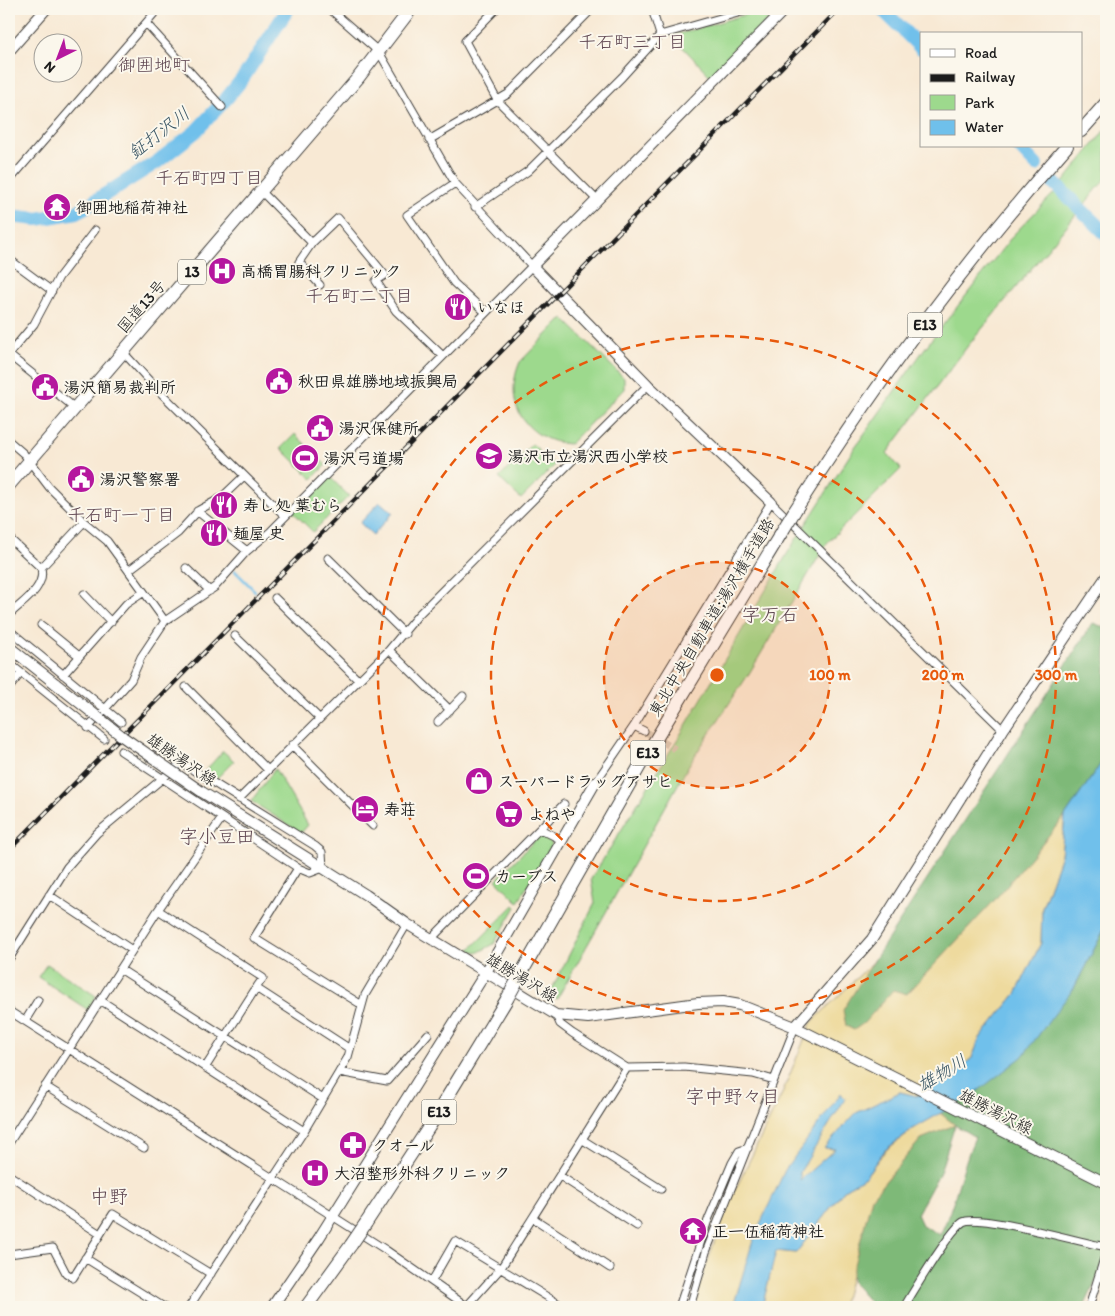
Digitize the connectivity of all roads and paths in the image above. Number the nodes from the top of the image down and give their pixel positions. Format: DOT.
graph roads {
  1 [pos="46,9"];
  2 [pos="158,9"];
  3 [pos="330,9"];
  4 [pos="411,9"];
  5 [pos="496,9"];
  6 [pos="592,9"];
  7 [pos="652,9"];
  8 [pos="752,9"];
  9 [pos="785,9"];
  10 [pos="146,22"];
  11 [pos="660,35"];
  12 [pos="9,50"];
  13 [pos="379,52"];
  14 [pos="497,100"];
  15 [pos="1106,103"];
  16 [pos="221,105"];
  17 [pos="1082,130"];
  18 [pos="428,140"];
  19 [pos="1066,148"];
  20 [pos="548,150"];
  21 [pos="9,181"];
  22 [pos="455,183"];
  23 [pos="261,192"];
  24 [pos="596,199"];
  25 [pos="475,207"];
  26 [pos="96,230"];
  27 [pos="312,243"];
  28 [pos="9,259"];
  29 [pos="532,266"];
  30 [pos="320,284"];
  31 [pos="52,291"];
  32 [pos="485,312"];
  33 [pos="123,352"];
  34 [pos="9,355"];
  35 [pos="443,356"];
  36 [pos="648,385"];
  37 [pos="75,408"];
  38 [pos="9,441"];
  39 [pos="29,461"];
  40 [pos="244,476"];
  41 [pos="9,485"];
  42 [pos="771,502"];
  43 [pos="197,511"];
  44 [pos="285,516"];
  45 [pos="84,522"];
  46 [pos="9,538"];
  47 [pos="247,551"];
  48 [pos="328,558"];
  49 [pos="41,568"];
  50 [pos="186,568"];
  51 [pos="129,570"];
  52 [pos="1106,577"];
  53 [pos="210,591"];
  54 [pos="144,592"];
  55 [pos="84,594"];
  56 [pos="275,598"];
  57 [pos="9,615"];
  58 [pos="165,621"];
  59 [pos="111,622"];
  60 [pos="41,625"];
  61 [pos="9,630"];
  62 [pos="405,634"];
  63 [pos="235,636"];
  64 [pos="9,647"];
  65 [pos="389,650"];
  66 [pos="79,656"];
  67 [pos="9,663"];
  68 [pos="21,673"];
  69 [pos="63,675"];
  70 [pos="358,680"];
  71 [pos="186,687"];
  72 [pos="9,688"];
  73 [pos="463,696"];
  74 [pos="104,710"];
  75 [pos="450,710"];
  76 [pos="319,718"];
  77 [pos="120,722"];
  78 [pos="438,722"];
  79 [pos="634,726"];
  80 [pos="88,728"];
  81 [pos="1003,730"];
  82 [pos="644,731"];
  83 [pos="104,739"];
  84 [pos="292,744"];
  85 [pos="156,747"];
  86 [pos="121,751"];
  87 [pos="180,763"];
  88 [pos="268,770"];
  89 [pos="163,779"];
  90 [pos="595,783"];
  91 [pos="239,799"];
  92 [pos="564,804"];
  93 [pos="222,818"];
  94 [pos="373,826"];
  95 [pos="540,829"];
  96 [pos="562,840"];
  97 [pos="298,868"];
  98 [pos="323,868"];
  99 [pos="49,895"];
  100 [pos="158,910"];
  101 [pos="407,924"];
  102 [pos="431,939"];
  103 [pos="132,950"];
  104 [pos="9,959"];
  105 [pos="120,969"];
  106 [pos="486,972"];
  107 [pos="256,988"];
  108 [pos="38,1000"];
  109 [pos="100,1000"];
  110 [pos="362,1006"];
  111 [pos="9,1011"];
  112 [pos="556,1015"];
  113 [pos="25,1021"];
  114 [pos="795,1027"];
  115 [pos="428,1034"];
  116 [pos="225,1037"];
  117 [pos="69,1048"];
  118 [pos="350,1049"];
  119 [pos="205,1068"];
  120 [pos="627,1068"];
  121 [pos="339,1072"];
  122 [pos="774,1080"];
  123 [pos="45,1086"];
  124 [pos="323,1099"];
  125 [pos="9,1127"];
  126 [pos="304,1131"];
  127 [pos="16,1132"];
  128 [pos="583,1140"];
  129 [pos="9,1143"];
  130 [pos="144,1148"];
  131 [pos="748,1148"];
  132 [pos="9,1175"];
  133 [pos="560,1176"];
  134 [pos="272,1179"];
  135 [pos="1106,1183"];
  136 [pos="661,1189"];
  137 [pos="332,1216"];
  138 [pos="533,1218"];
  139 [pos="637,1226"];
  140 [pos="100,1234"];
  141 [pos="1106,1248"];
  142 [pos="1106,1252"];
  143 [pos="9,1254"];
  144 [pos="85,1258"];
  145 [pos="501,1268"];
  146 [pos="610,1268"];
  147 [pos="211,1274"];
  148 [pos="432,1281"];
  149 [pos="554,1305"];
  150 [pos="164,1307"];
  151 [pos="189,1307"];
  152 [pos="272,1307"];
  153 [pos="306,1307"];
  154 [pos="467,1307"];
  155 [pos="564,1307"];
  156 [pos="679,1307"];
  157 [pos="690,1307"];
  158 [pos="904,1307"];
  159 [pos="1089,1307"];
  1 -- 12 [label="street"];
  2 -- 10 [label="street"];
  3 -- 13 [label="street"];
  4 -- 13 [label="highway, 国道13号 / 13"];
  5 -- 14 [label="street"];
  6 -- 14 [label="street"];
  7 -- 11 [label="street"];
  8 -- 11 [label="street"];
  9 -- 24 [label="street"];
  10 -- 16 [label="street"];
  10 -- 21 [label="street"];
  11 -- 20 [label="street"];
  13 -- 18 [label="street"];
  13 -- 23 [label="highway, 国道13号 / 13"];
  14 -- 18 [label="street"];
  14 -- 20 [label="street"];
  15 -- 17 [label="highway"];
  18 -- 22 [label="street"];
  19 -- 153 [label="highway, 東北中央自動車道;湯沢横手道路 / E13, bridge"];
  20 -- 24 [label="street"];
  20 -- 25 [label="street"];
  22 -- 25 [label="street"];
  22 -- 32 [label="street"];
  23 -- 27 [label="street"];
  23 -- 33 [label="highway, 国道13号 / 13"];
  24 -- 29 [label="street"];
  25 -- 29 [label="street"];
  26 -- 31 [label="street"];
  27 -- 30 [label="street"];
  27 -- 35 [label="street"];
  28 -- 31 [label="street"];
  29 -- 32 [label="street"];
  29 -- 36 [label="street"];
  31 -- 34 [label="street"];
  32 -- 35 [label="street"];
  33 -- 37 [label="highway, 国道13号 / 13"];
  33 -- 40 [label="street"];
  34 -- 37 [label="street"];
  35 -- 44 [label="street"];
  36 -- 42 [label="street"];
  36 -- 62 [label="street"];
  37 -- 39 [label="highway, 国道13号 / 13"];
  38 -- 39 [label="street"];
  39 -- 41 [label="highway, 国道13号 / 13"];
  39 -- 45 [label="street"];
  40 -- 43 [label="street"];
  40 -- 44 [label="street"];
  42 -- 79 [label="street"];
  42 -- 81 [label="street"];
  43 -- 47 [label="street"];
  43 -- 51 [label="street"];
  44 -- 47 [label="street"];
  45 -- 49 [label="street"];
  45 -- 51 [label="street"];
  46 -- 49 [label="street"];
  47 -- 53 [label="street"];
  48 -- 62 [label="street"];
  49 -- 57 [label="street"];
  50 -- 53 [label="street"];
  51 -- 54 [label="street"];
  52 -- 81 [label="street"];
  53 -- 58 [label="street"];
  54 -- 58 [label="street"];
  54 -- 59 [label="street"];
  55 -- 59 [label="street"];
  56 -- 70 [label="street"];
  58 -- 74 [label="street"];
  59 -- 66 [label="street"];
  60 -- 66 [label="street"];
  61 -- 69 [label="street"];
  62 -- 65 [label="street"];
  63 -- 76 [label="street"];
  64 -- 98 [label="street, 雄勝湯沢線, bridge"];
  65 -- 70 [label="street"];
  65 -- 75 [label="street"];
  66 -- 69 [label="street"];
  67 -- 68 [label="street"];
  68 -- 72 [label="street"];
  68 -- 80 [label="street"];
  69 -- 74 [label="street"];
  70 -- 76 [label="street"];
  71 -- 88 [label="street"];
  73 -- 75 [label="street"];
  74 -- 77 [label="street"];
  74 -- 80 [label="street"];
  75 -- 78 [label="street"];
  76 -- 84 [label="street"];
  79 -- 82 [label="street"];
  79 -- 90 [label="street"];
  80 -- 83 [label="street"];
  81 -- 114 [label="street"];
  84 -- 88 [label="street"];
  84 -- 94 [label="street"];
  85 -- 87 [label="street"];
  86 -- 89 [label="street"];
  87 -- 89 [label="street"];
  87 -- 91 [label="street"];
  88 -- 91 [label="street"];
  89 -- 93 [label="street"];
  89 -- 99 [label="street"];
  90 -- 96 [label="street"];
  91 -- 98 [label="street"];
  92 -- 95 [label="street"];
  93 -- 97 [label="street"];
  93 -- 100 [label="street"];
  95 -- 96 [label="street"];
  95 -- 102 [label="street"];
  96 -- 106 [label="street"];
  97 -- 98 [label="street"];
  97 -- 110 [label="street"];
  98 -- 101 [label="street, 雄勝湯沢線"];
  99 -- 103 [label="street"];
  99 -- 104 [label="street"];
  100 -- 103 [label="street"];
  100 -- 107 [label="street"];
  101 -- 102 [label="street, 雄勝湯沢線"];
  101 -- 110 [label="street"];
  102 -- 106 [label="street, 雄勝湯沢線"];
  103 -- 105 [label="street"];
  105 -- 109 [label="street"];
  105 -- 116 [label="street"];
  106 -- 112 [label="street, 雄勝湯沢線"];
  106 -- 137 [label="street"];
  107 -- 116 [label="street"];
  107 -- 118 [label="street"];
  108 -- 113 [label="street"];
  109 -- 117 [label="street"];
  109 -- 119 [label="street"];
  110 -- 118 [label="street"];
  111 -- 113 [label="street"];
  112 -- 114 [label="street, 雄勝湯沢線"];
  112 -- 120 [label="street"];
  113 -- 117 [label="street"];
  114 -- 122 [label="street"];
  114 -- 135 [label="street, 雄勝湯沢線"];
  115 -- 121 [label="street"];
  116 -- 119 [label="street"];
  116 -- 124 [label="street"];
  117 -- 123 [label="street"];
  117 -- 134 [label="street"];
  118 -- 121 [label="street"];
  119 -- 126 [label="street"];
  120 -- 122 [label="street"];
  120 -- 128 [label="street"];
  121 -- 124 [label="street"];
  122 -- 131 [label="street"];
  123 -- 127 [label="street"];
  123 -- 130 [label="street"];
  124 -- 126 [label="street"];
  125 -- 127 [label="street"];
  126 -- 134 [label="street"];
  127 -- 129 [label="street"];
  128 -- 133 [label="street"];
  128 -- 136 [label="street"];
  131 -- 156 [label="street"];
  131 -- 157 [label="street"];
  132 -- 140 [label="street"];
  133 -- 138 [label="street"];
  133 -- 139 [label="street"];
  134 -- 137 [label="street"];
  134 -- 147 [label="street"];
  137 -- 148 [label="street"];
  137 -- 152 [label="street"];
  138 -- 145 [label="street"];
  138 -- 146 [label="street"];
  140 -- 144 [label="street"];
  140 -- 147 [label="street"];
  141 -- 158 [label="street"];
  142 -- 159 [label="street"];
  143 -- 144 [label="street"];
  144 -- 150 [label="street"];
  145 -- 148 [label="street"];
  145 -- 149 [label="street"];
  145 -- 154 [label="street"];
  147 -- 151 [label="street"];
  148 -- 154 [label="street"];
  149 -- 155 [label="street"];
}
